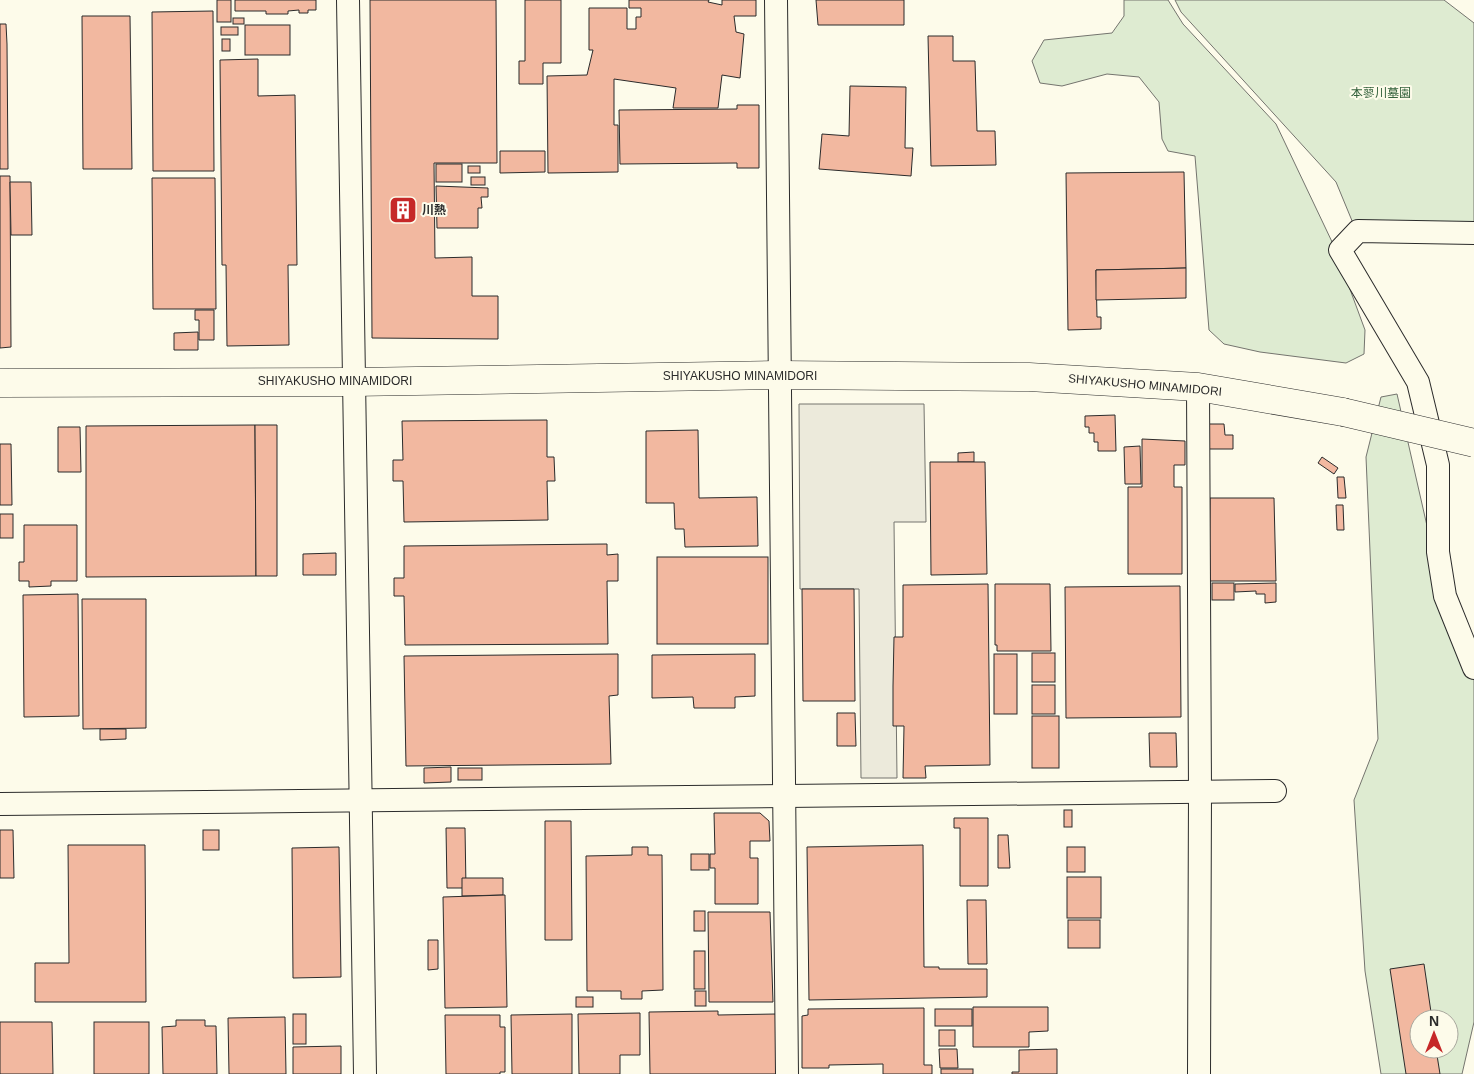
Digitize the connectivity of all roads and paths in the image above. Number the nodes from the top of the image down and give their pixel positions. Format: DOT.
graph roads {
  1 [pos="348,0"];
  2 [pos="776,0"];
  3 [pos="1474,233"];
  4 [pos="779,375"];
  5 [pos="353,382"];
  6 [pos="0,383"];
  7 [pos="1198,387"];
  8 [pos="1474,443"];
  9 [pos="1474,668"];
  10 [pos="1275,791"];
  11 [pos="1200,792"];
  12 [pos="784,795"];
  13 [pos="360,800"];
  14 [pos="0,804"];
  15 [pos="364,1074"];
  16 [pos="787,1074"];
  17 [pos="1198,1074"];
  1 -- 5 [label="street"];
  2 -- 4 [label="street"];
  3 -- 9 [label="street"];
  4 -- 5 [label="street, SHIYAKUSHO MINAMIDORI"];
  4 -- 7 [label="street, SHIYAKUSHO MINAMIDORI"];
  4 -- 12 [label="street"];
  5 -- 6 [label="street, SHIYAKUSHO MINAMIDORI"];
  5 -- 13 [label="street"];
  7 -- 8 [label="street, SHIYAKUSHO MINAMIDORI, bridge"];
  7 -- 11 [label="street"];
  10 -- 11 [label="street"];
  11 -- 12 [label="street"];
  11 -- 17 [label="street"];
  12 -- 13 [label="street"];
  12 -- 16 [label="street"];
  13 -- 14 [label="street"];
  13 -- 15 [label="street"];
}
